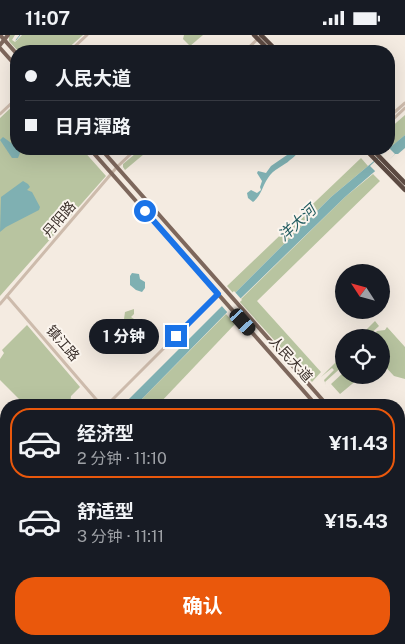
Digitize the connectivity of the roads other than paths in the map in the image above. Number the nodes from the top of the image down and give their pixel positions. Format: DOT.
graph roads {
  1 [pos="0,35"];
  2 [pos="8,35"];
  3 [pos="87,35"];
  4 [pos="254,35"];
  5 [pos="261,36"];
  6 [pos="4,40"];
  7 [pos="76,45"];
  8 [pos="251,45"];
  9 [pos="271,45"];
  10 [pos="0,46"];
  11 [pos="10,46"];
  12 [pos="10,58"];
  13 [pos="405,103"];
  14 [pos="10,105"];
  15 [pos="405,108"];
  16 [pos="395,112"];
  17 [pos="0,114"];
  18 [pos="395,117"];
  19 [pos="95,155"];
  20 [pos="106,155"];
  21 [pos="130,155"];
  22 [pos="371,155"];
  23 [pos="378,155"];
  24 [pos="117,167"];
  25 [pos="112,174"];
  26 [pos="405,183"];
  27 [pos="135,187"];
  28 [pos="405,190"];
  29 [pos="128,192"];
  30 [pos="218,294"];
  31 [pos="7,296"];
  32 [pos="0,304"];
  33 [pos="97,399"];
  34 [pos="113,399"];
  35 [pos="311,399"];
  36 [pos="321,399"];
  1 -- 6 [label="main road"];
  2 -- 6 [label="main road"];
  3 -- 7 [label="street"];
  4 -- 5 [label="highway"];
  5 -- 8 [label="street"];
  5 -- 9 [label="highway"];
  6 -- 10 [label="main road"];
  6 -- 11 [label="main road"];
  10 -- 12 [label="main road"];
  13 -- 16 [label="street"];
  14 -- 17 [label="street"];
  15 -- 18 [label="street"];
  19 -- 25 [label="main road, 人民大道"];
  20 -- 24 [label="main road, 人民大道"];
  21 -- 24 [label="street, 丹阳路"];
  22 -- 28 [label="highway"];
  23 -- 26 [label="highway"];
  24 -- 25 [label="street, 丹阳路"];
  24 -- 27 [label="main road, 人民大道"];
  25 -- 29 [label="main road, 人民大道"];
  25 -- 31 [label="street, 丹阳路"];
  27 -- 29 [label="main road"];
  27 -- 36 [label="main road, 人民大道"];
  29 -- 30 [label="main road, 人民大道"];
  30 -- 34 [label="street"];
  30 -- 35 [label="main road, 人民大道"];
  31 -- 32 [label="street, 丹阳路"];
  31 -- 33 [label="street, 镇江路"];
}
